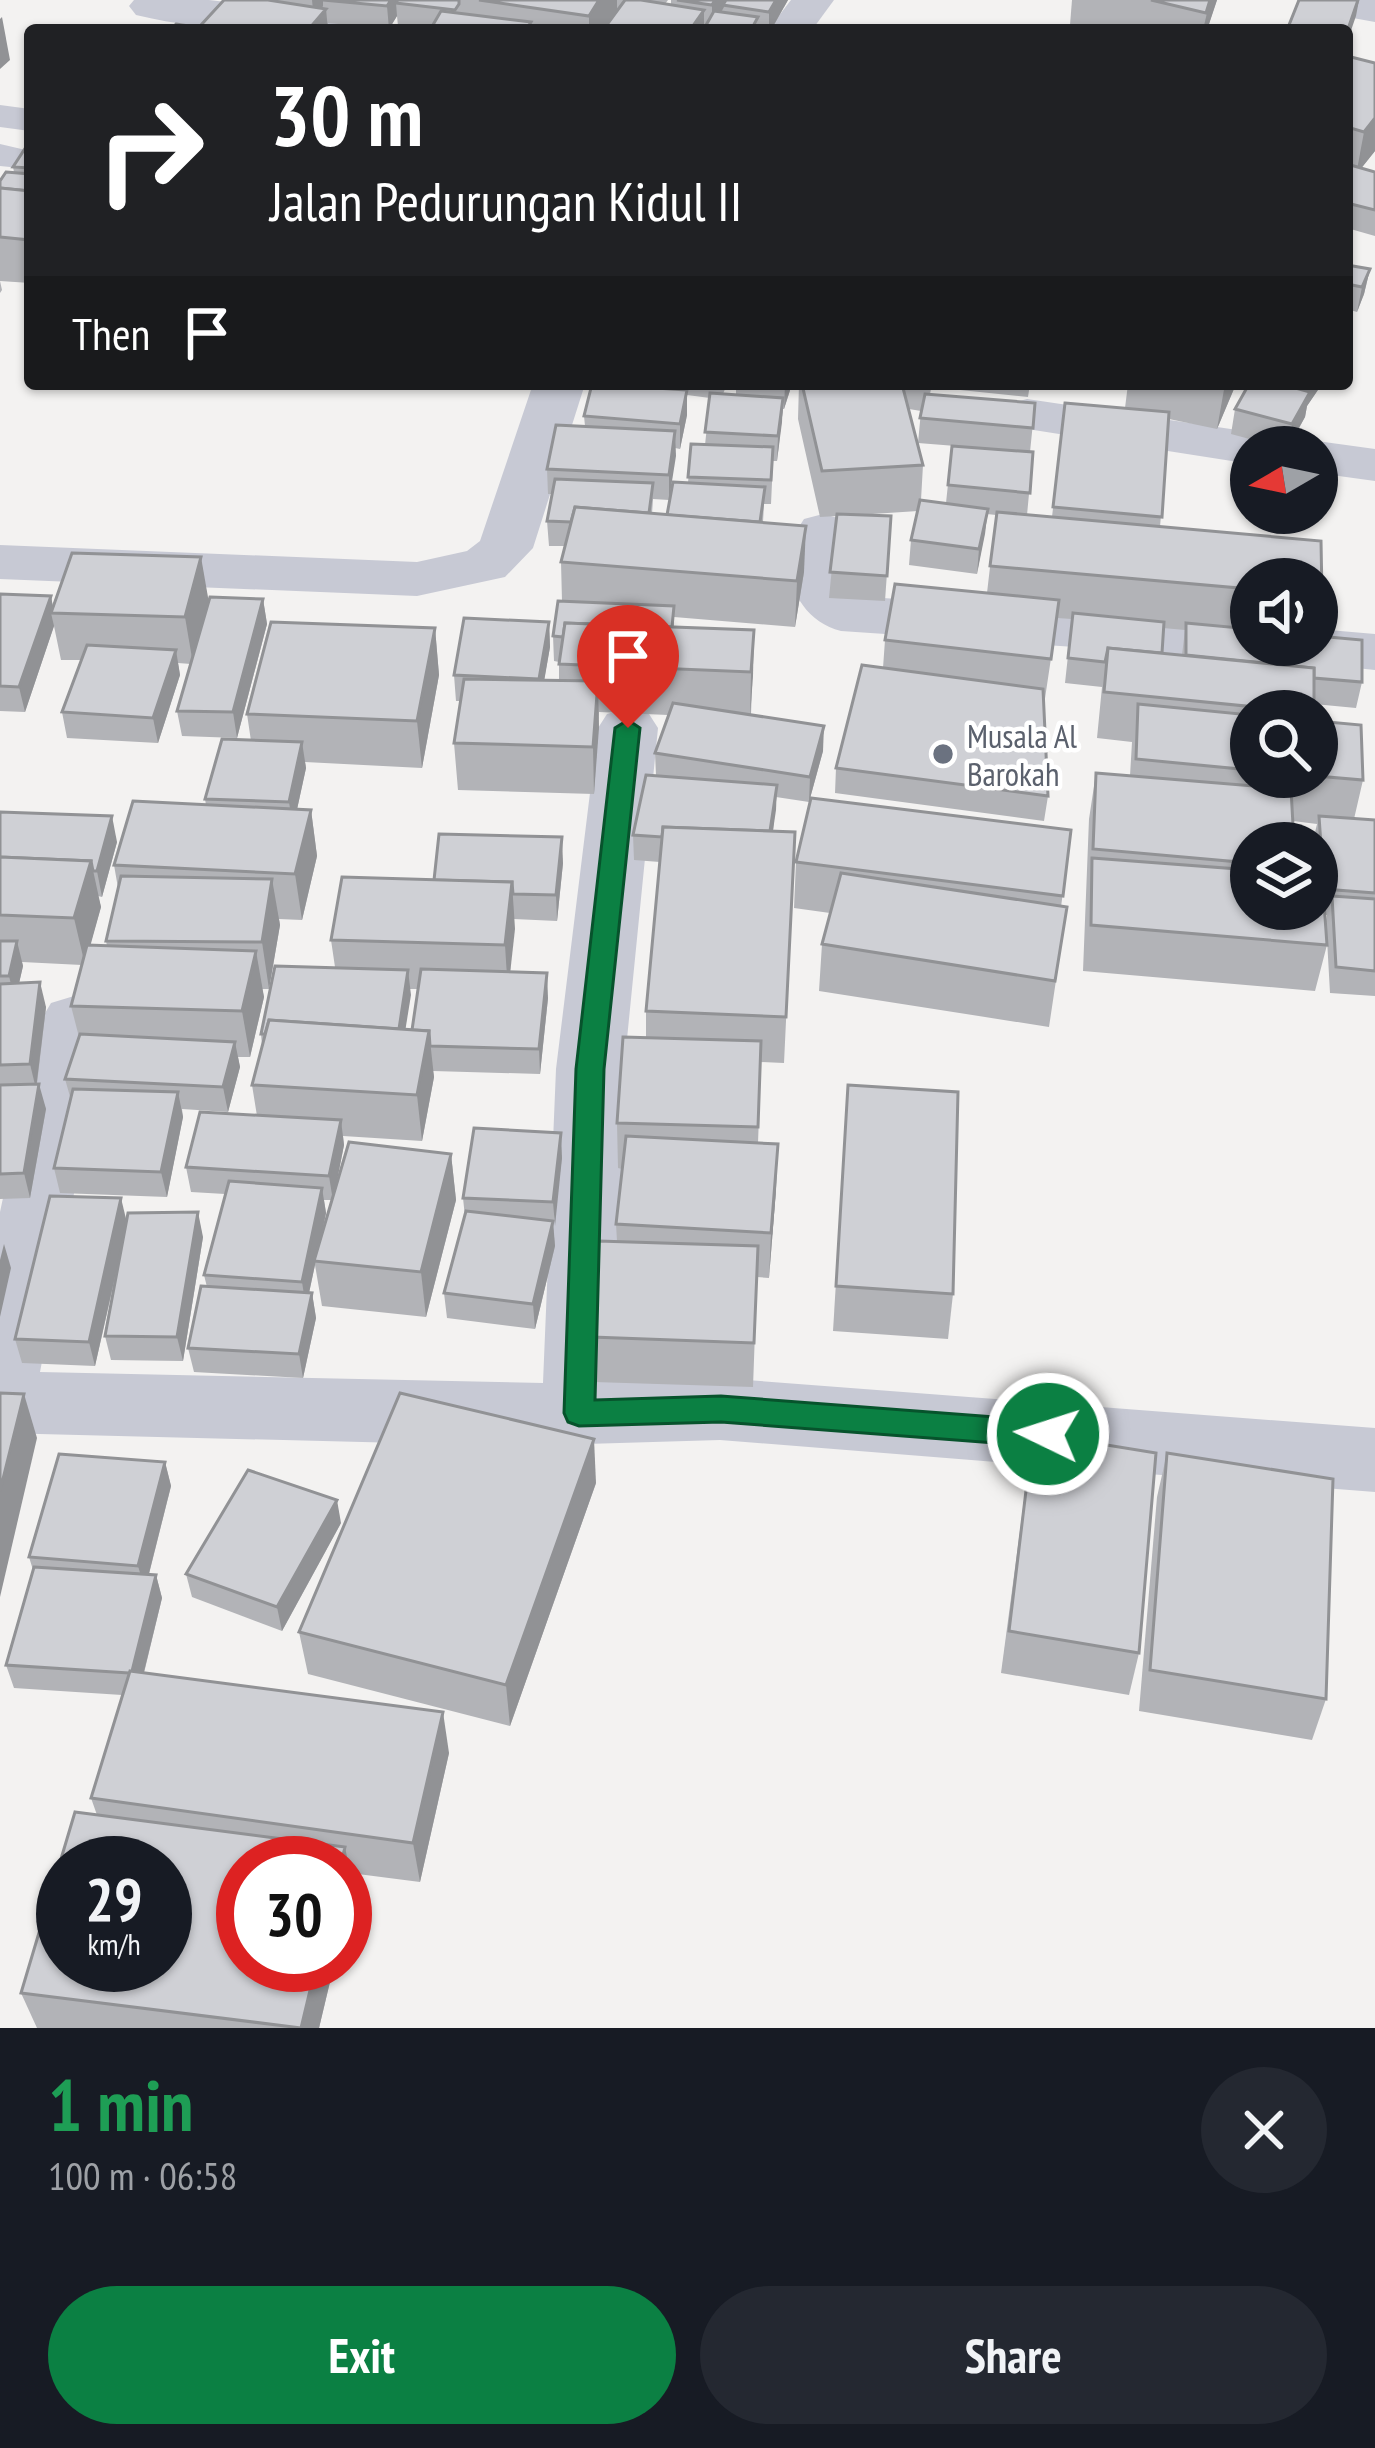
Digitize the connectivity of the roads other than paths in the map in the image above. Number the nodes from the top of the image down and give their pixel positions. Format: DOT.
graph roads {
  1 [pos="813,0"];
  2 [pos="1318,0"];
  3 [pos="1375,9"];
  4 [pos="146,12"];
  5 [pos="283,24"];
  6 [pos="795,24"];
  7 [pos="0,116"];
  8 [pos="17,156"];
  9 [pos="557,390"];
  10 [pos="1027,415"];
  11 [pos="1230,445"];
  12 [pos="1338,460"];
  13 [pos="1375,465"];
  14 [pos="823,531"];
  15 [pos="0,562"];
  16 [pos="1230,640"];
  17 [pos="1338,649"];
  18 [pos="1375,652"];
  19 [pos="628,728"];
  20 [pos="74,1020"];
  21 [pos="0,1386"];
  22 [pos="0,1402"];
  23 [pos="579,1413"];
  24 [pos="1375,1460"];
  1 -- 6 [label="street"];
  2 -- 3 [label="street"];
  4 -- 5 [label="street"];
  7 -- 8 [label="lane"];
  9 -- 15 [label="street"];
  10 -- 11 [label="street"];
  12 -- 13 [label="street"];
  14 -- 16 [label="street"];
  17 -- 18 [label="street"];
  19 -- 23 [label="street"];
  20 -- 21 [label="street"];
  22 -- 23 [label="street"];
  23 -- 24 [label="street"];
}
